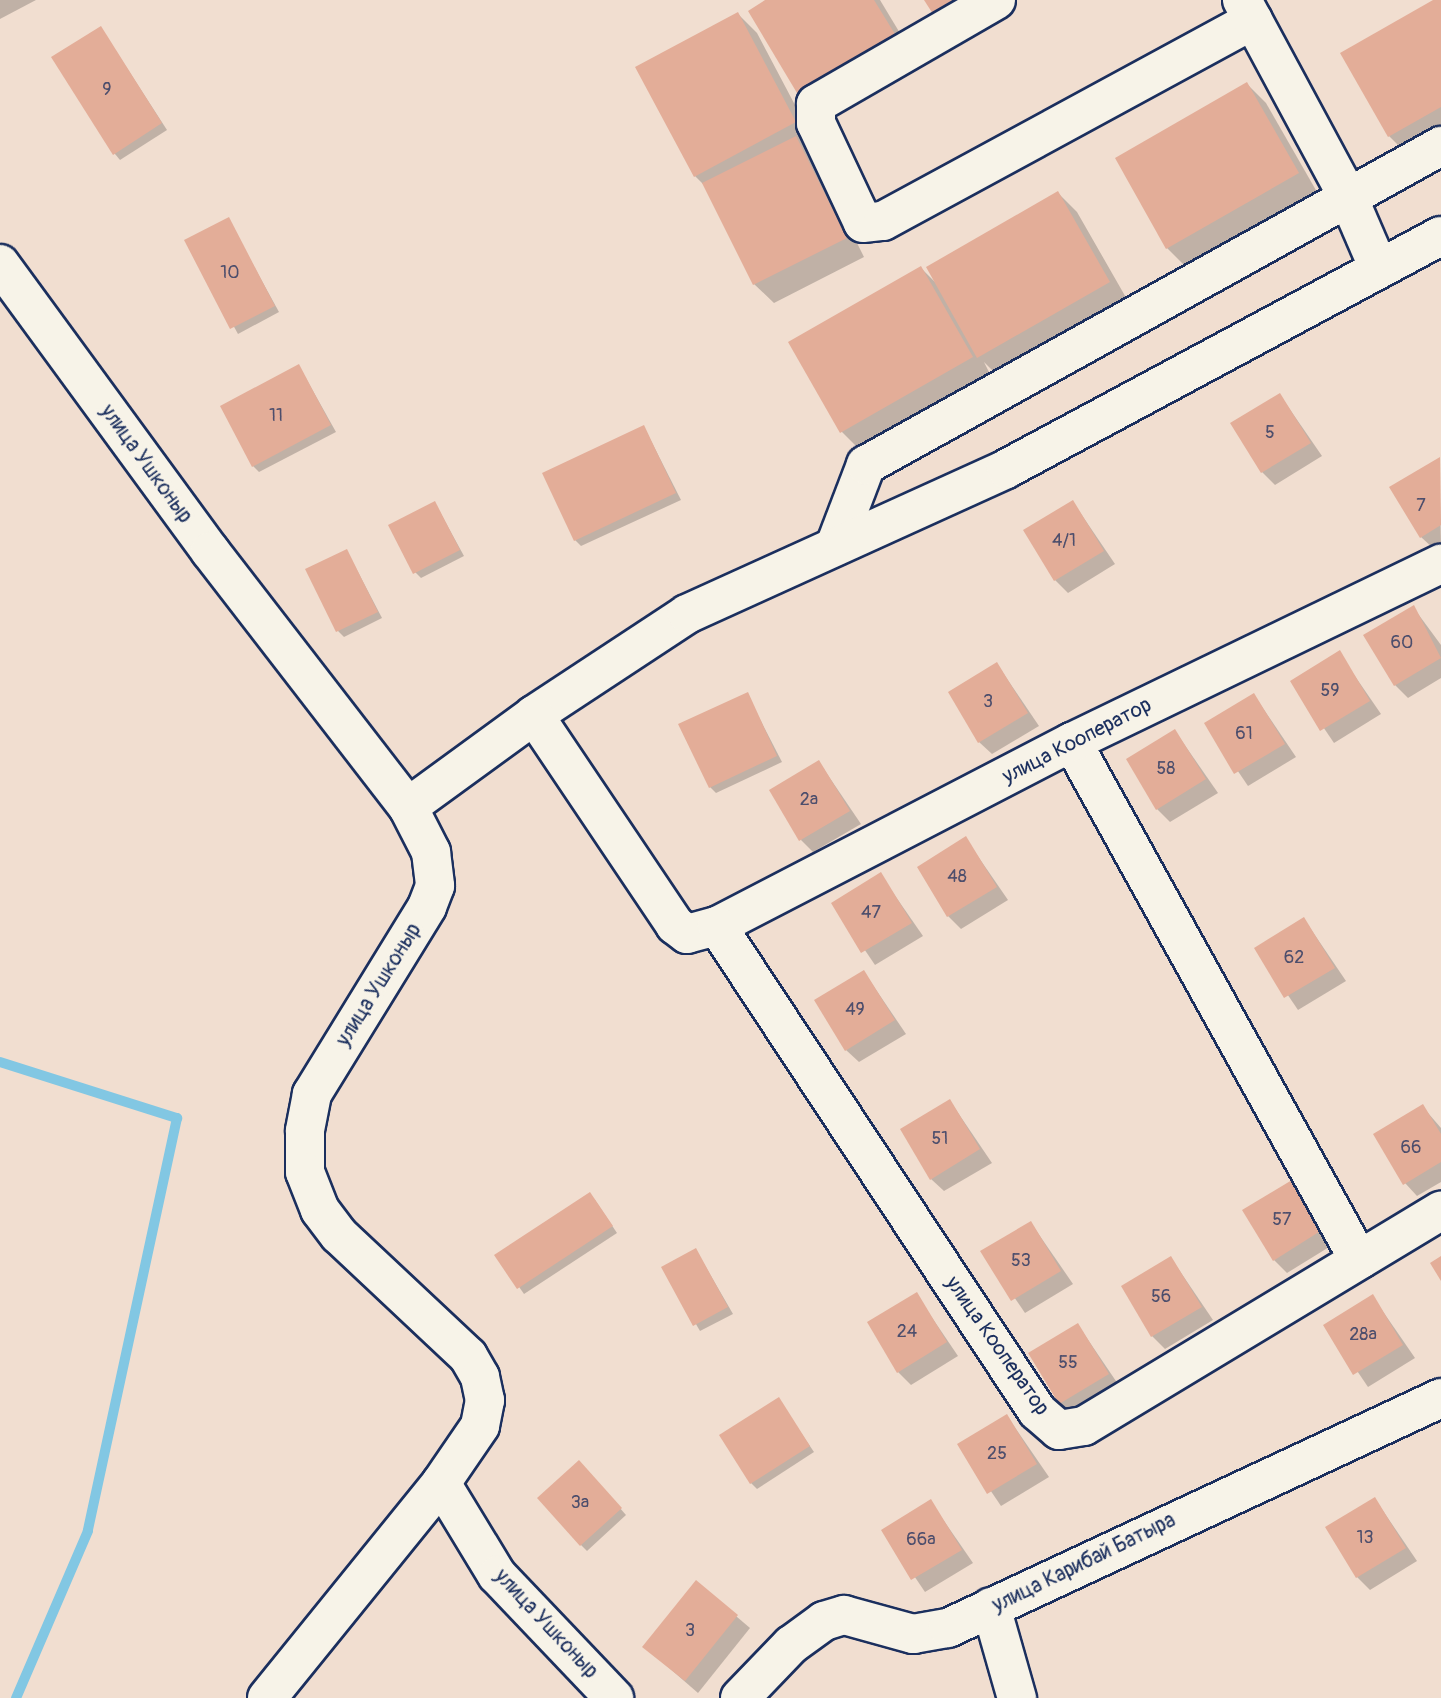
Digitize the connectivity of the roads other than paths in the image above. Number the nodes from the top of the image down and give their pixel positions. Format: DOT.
graph roads {
  1 [pos="996,0"];
  2 [pos="1247,10"];
  3 [pos="1441,146"];
  4 [pos="1348,197"];
  5 [pos="1441,236"];
  6 [pos="0,264"];
  7 [pos="1379,269"];
  8 [pos="835,545"];
  9 [pos="1441,564"];
  10 [pos="534,715"];
  11 [pos="1072,742"];
  12 [pos="408,807"];
  13 [pos="717,926"];
  14 [pos="1441,1211"];
  15 [pos="1359,1260"];
  16 [pos="1441,1398"];
  17 [pos="441,1483"];
  18 [pos="991,1607"];
  19 [pos="267,1698"];
  20 [pos="614,1698"];
  21 [pos="740,1698"];
  22 [pos="1017,1698"];
  1 -- 2 [label="street"];
  2 -- 4 [label="street"];
  3 -- 4 [label="street"];
  4 -- 7 [label="street"];
  4 -- 8 [label="street"];
  5 -- 7 [label="street"];
  6 -- 12 [label="street, улица Ушконыр"];
  7 -- 8 [label="street"];
  8 -- 10 [label="street"];
  9 -- 11 [label="street, улица Кооператор"];
  10 -- 12 [label="street"];
  10 -- 13 [label="street, улица Кооператор"];
  11 -- 13 [label="street, улица Кооператор"];
  11 -- 15 [label="street"];
  12 -- 17 [label="street, улица Ушконыр"];
  13 -- 15 [label="street, улица Кооператор"];
  14 -- 15 [label="street, улица Кооператор"];
  16 -- 18 [label="street, улица Карибай Батыра"];
  17 -- 19 [label="street"];
  17 -- 20 [label="street, улица Ушконыр"];
  18 -- 21 [label="street, улица Карибай Батыра"];
  18 -- 22 [label="street"];
}
